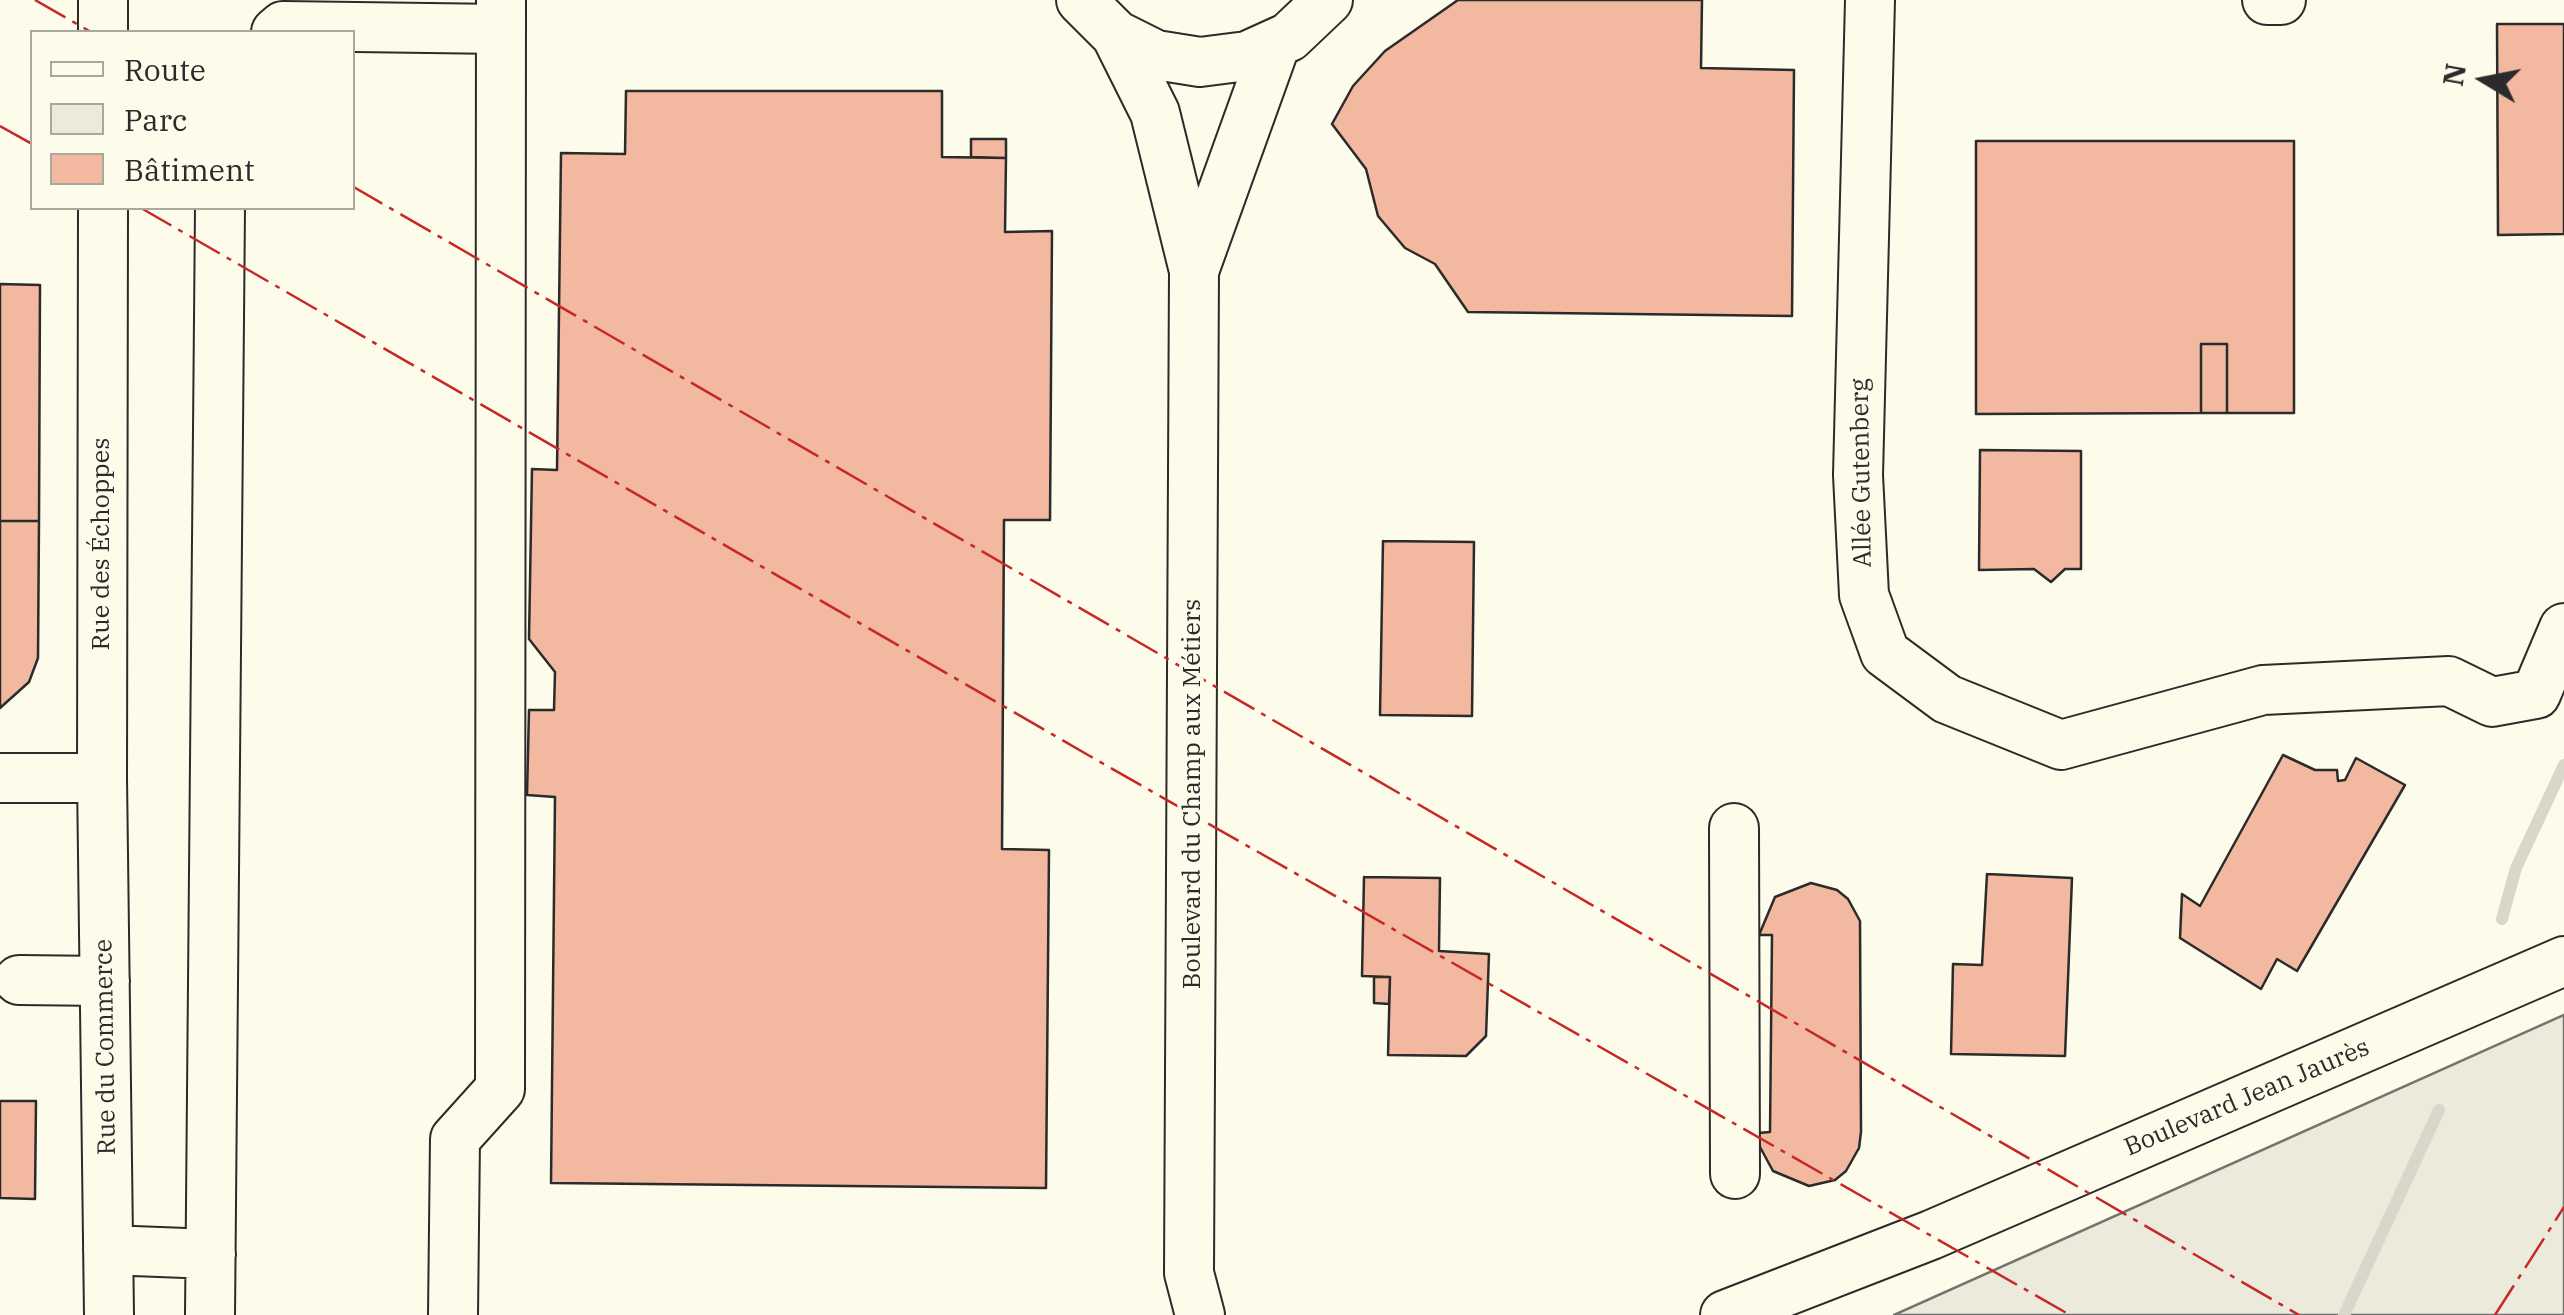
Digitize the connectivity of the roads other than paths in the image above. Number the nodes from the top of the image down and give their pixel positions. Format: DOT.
graph roads {
  1 [pos="103,0"];
  2 [pos="1080,0"];
  3 [pos="1870,0"];
  4 [pos="2267,0"];
  5 [pos="2281,0"];
  6 [pos="1328,2"];
  7 [pos="501,15"];
  8 [pos="103,30"];
  9 [pos="278,30"];
  10 [pos="1116,35"];
  11 [pos="1276,42"];
  12 [pos="102,210"];
  13 [pos="220,210"];
  14 [pos="1194,271"];
  15 [pos="2564,628"];
  16 [pos="0,778"];
  17 [pos="102,778"];
  18 [pos="1734,828"];
  19 [pos="2564,961"];
  20 [pos="19,980"];
  21 [pos="105,981"];
  22 [pos="1735,1174"];
  23 [pos="1931,1236"];
  24 [pos="108,1250"];
  25 [pos="211,1254"];
  26 [pos="109,1315"];
  27 [pos="210,1315"];
  28 [pos="453,1315"];
  29 [pos="1200,1315"];
  30 [pos="1726,1315"];
  31 [pos="1778,1315"];
  1 -- 8 [label="street"];
  2 -- 10 [label="street"];
  3 -- 15 [label="street, Allée Gutenberg"];
  4 -- 5 [label="street"];
  6 -- 11 [label="street"];
  7 -- 9 [label="street"];
  7 -- 28 [label="street"];
  10 -- 11 [label="street"];
  10 -- 14 [label="street, Boulevard du Champ aux Métiers"];
  11 -- 14 [label="street, Boulevard du Champ aux Métiers"];
  12 -- 17 [label="street, Rue des Échoppes"];
  13 -- 25 [label="street"];
  14 -- 29 [label="street, Boulevard du Champ aux Métiers"];
  16 -- 17 [label="street"];
  17 -- 21 [label="street, Rue du Commerce"];
  18 -- 22 [label="street"];
  19 -- 23 [label="street, Boulevard Jean Jaurès"];
  20 -- 21 [label="street"];
  21 -- 24 [label="street, Rue du Commerce"];
  23 -- 30 [label="street, Boulevard Jean Jaurès"];
  23 -- 31 [label="street, Boulevard Jean Jaurès"];
  24 -- 25 [label="street"];
  24 -- 26 [label="street, Rue du Commerce"];
  25 -- 27 [label="street"];
}
